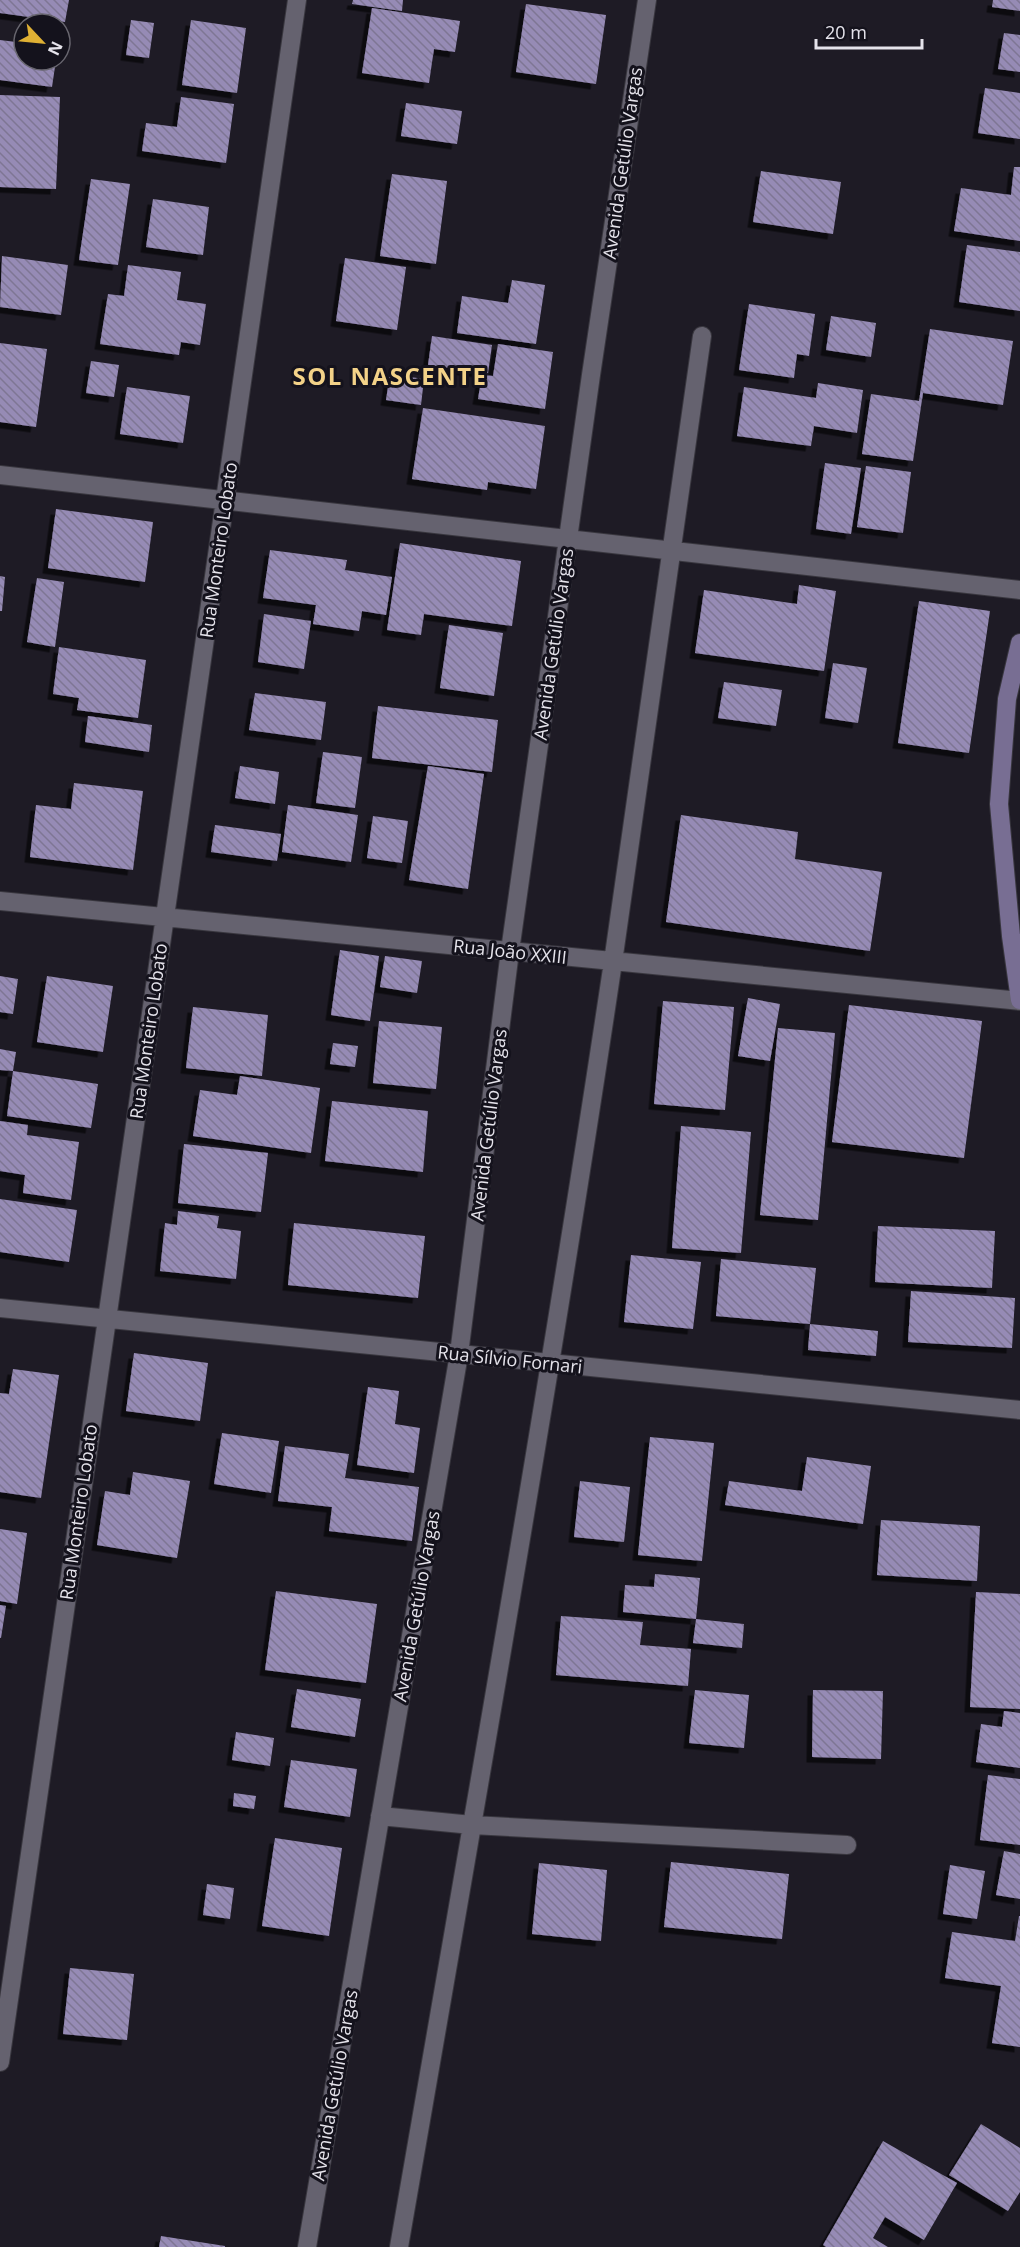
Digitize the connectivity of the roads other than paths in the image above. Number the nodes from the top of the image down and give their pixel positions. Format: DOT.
graph roads {
  1 [pos="297,0"];
  2 [pos="646,0"];
  3 [pos="702,336"];
  4 [pos="0,475"];
  5 [pos="225,501"];
  6 [pos="568,538"];
  7 [pos="670,550"];
  8 [pos="1020,590"];
  9 [pos="1020,644"];
  10 [pos="0,901"];
  11 [pos="164,917"];
  12 [pos="510,951"];
  13 [pos="613,961"];
  14 [pos="1020,1000"];
  15 [pos="0,1308"];
  16 [pos="106,1318"];
  17 [pos="459,1354"];
  18 [pos="549,1363"];
  19 [pos="1020,1410"];
  20 [pos="380,1816"];
  21 [pos="472,1825"];
  22 [pos="847,1845"];
  23 [pos="0,2062"];
  24 [pos="307,2247"];
  25 [pos="399,2247"];
  1 -- 5 [label="street, Rua Monteiro Lobato"];
  2 -- 6 [label="street, Avenida Getúlio Vargas"];
  3 -- 7 [label="street"];
  4 -- 5 [label="street"];
  5 -- 6 [label="street"];
  5 -- 11 [label="street, Rua Monteiro Lobato"];
  6 -- 7 [label="street"];
  6 -- 12 [label="street, Avenida Getúlio Vargas"];
  7 -- 8 [label="street"];
  7 -- 13 [label="street"];
  9 -- 14 [label="main road"];
  10 -- 11 [label="street, Rua João XXIII"];
  11 -- 12 [label="street, Rua João XXIII"];
  11 -- 16 [label="street, Rua Monteiro Lobato"];
  12 -- 13 [label="street, Rua João XXIII"];
  12 -- 17 [label="street, Avenida Getúlio Vargas"];
  13 -- 14 [label="street, Rua João XXIII"];
  13 -- 18 [label="street"];
  15 -- 16 [label="street, Rua Sílvio Fornari"];
  16 -- 17 [label="street, Rua Sílvio Fornari"];
  16 -- 23 [label="street, Rua Monteiro Lobato"];
  17 -- 18 [label="street, Rua Sílvio Fornari"];
  17 -- 20 [label="street, Avenida Getúlio Vargas"];
  18 -- 19 [label="street, Rua Sílvio Fornari"];
  18 -- 21 [label="street"];
  20 -- 21 [label="street"];
  20 -- 24 [label="street, Avenida Getúlio Vargas"];
  21 -- 22 [label="street"];
  21 -- 25 [label="street"];
}
